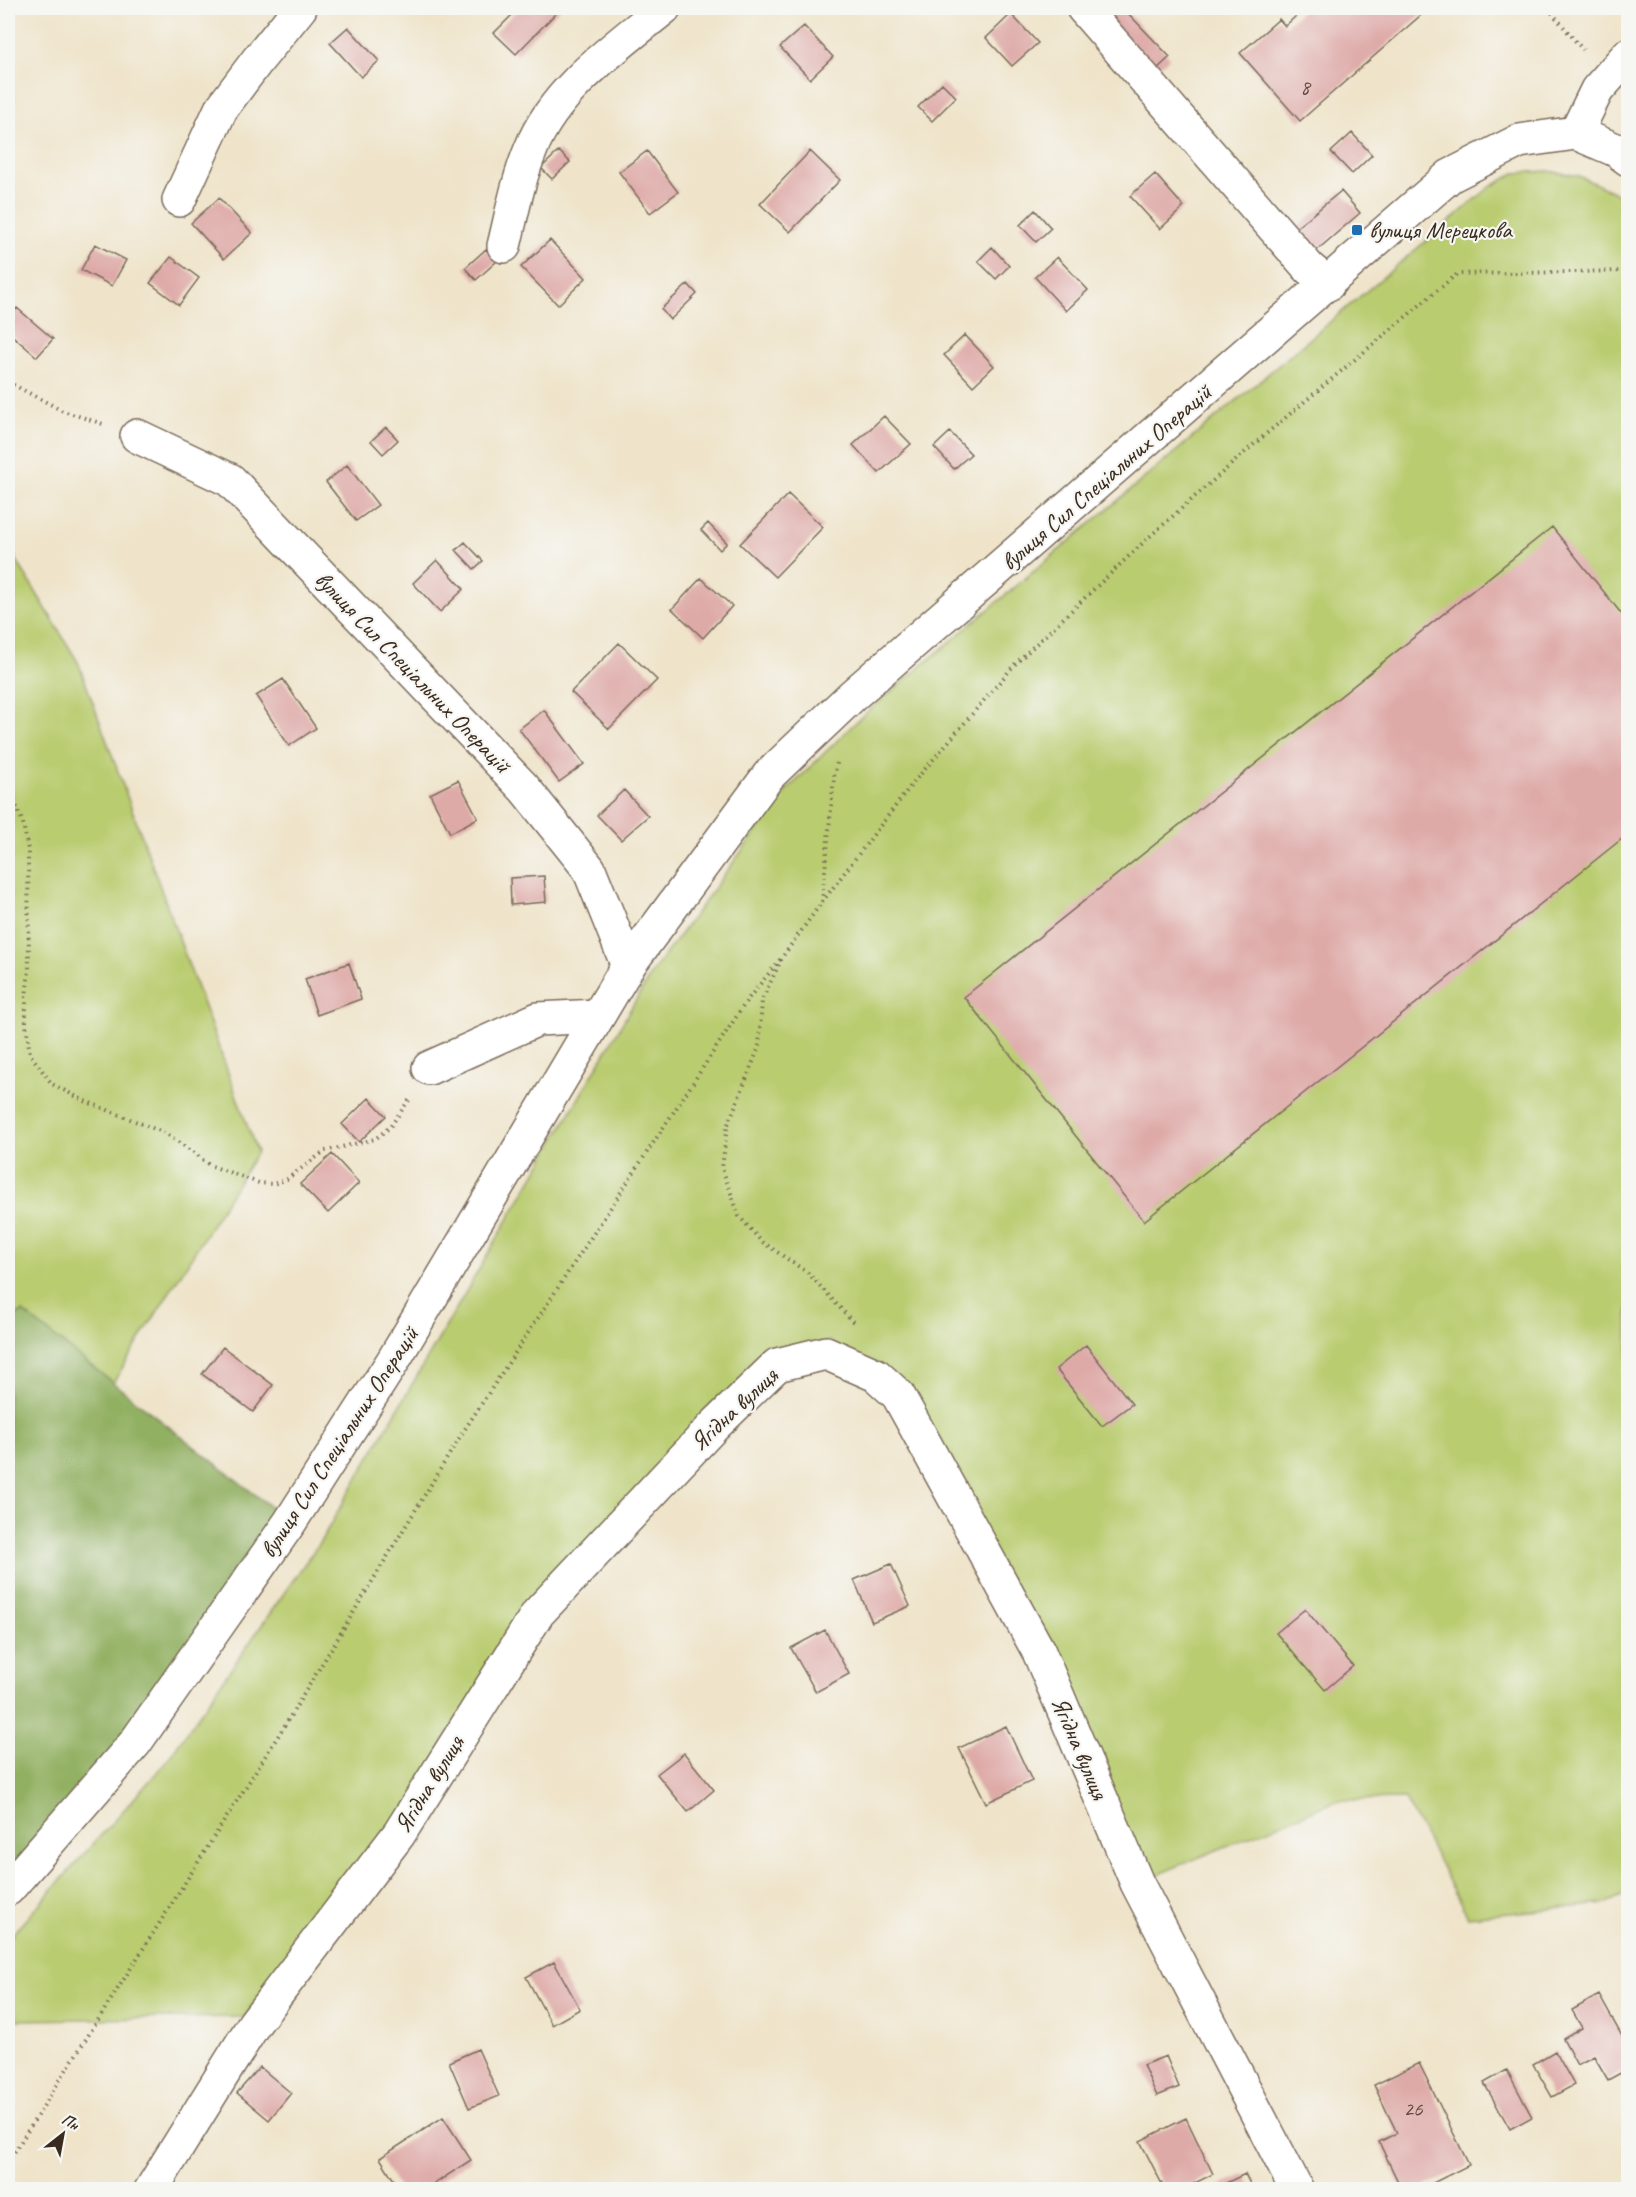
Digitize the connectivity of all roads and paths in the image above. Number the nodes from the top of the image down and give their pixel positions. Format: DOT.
graph roads {
  1 [pos="300,8"];
  2 [pos="664,8"];
  3 [pos="1085,8"];
  4 [pos="1548,8"];
  5 [pos="1585,53"];
  6 [pos="1629,55"];
  7 [pos="1576,133"];
  8 [pos="1629,159"];
  9 [pos="179,200"];
  10 [pos="504,246"];
  11 [pos="1629,271"];
  12 [pos="1328,284"];
  13 [pos="8,382"];
  14 [pos="137,436"];
  15 [pos="839,757"];
  16 [pos="8,784"];
  17 [pos="822,902"];
  18 [pos="783,956"];
  19 [pos="628,966"];
  20 [pos="598,1016"];
  21 [pos="429,1068"];
  22 [pos="858,1328"];
  23 [pos="8,1889"];
  24 [pos="8,2162"];
  25 [pos="151,2190"];
  26 [pos="1297,2190"];
  1 -- 9 [label="street"];
  2 -- 10 [label="street"];
  3 -- 12 [label="street"];
  4 -- 5 [label="path"];
  6 -- 7 [label="street"];
  7 -- 8 [label="street"];
  7 -- 12 [label="street, вулиця Сил Спеціальних Операцій"];
  11 -- 17 [label="path"];
  12 -- 19 [label="street, вулиця Сил Спеціальних Операцій"];
  13 -- 14 [label="path"];
  14 -- 19 [label="street, вулиця Сил Спеціальних Операцій"];
  15 -- 17 [label="path"];
  16 -- 21 [label="path"];
  17 -- 18 [label="path"];
  18 -- 22 [label="path"];
  18 -- 24 [label="path"];
  19 -- 20 [label="street, вулиця Сил Спеціальних Операцій"];
  20 -- 21 [label="street"];
  20 -- 23 [label="street, вулиця Сил Спеціальних Операцій"];
  25 -- 26 [label="street, Ягідна вулиця"];
}
